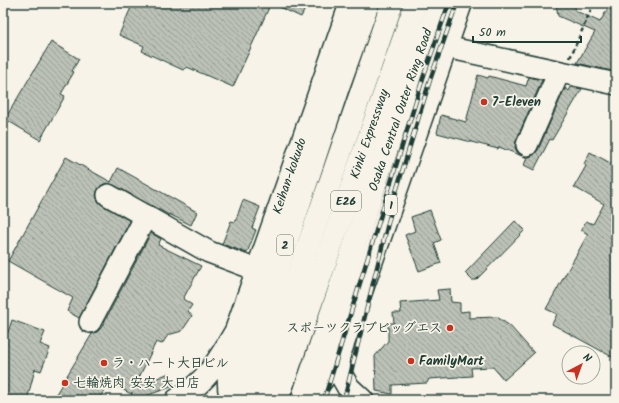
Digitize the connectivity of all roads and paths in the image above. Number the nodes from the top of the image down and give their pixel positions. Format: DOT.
graph roads {
  1 [pos="364,3"];
  2 [pos="368,3"];
  3 [pos="380,3"];
  4 [pos="392,3"];
  5 [pos="416,3"];
  6 [pos="424,3"];
  7 [pos="439,3"];
  8 [pos="461,3"];
  9 [pos="594,3"];
  10 [pos="352,14"];
  11 [pos="446,47"];
  12 [pos="561,72"];
  13 [pos="616,84"];
  14 [pos="528,145"];
  15 [pos="108,195"];
  16 [pos="146,216"];
  17 [pos="257,270"];
  18 [pos="90,322"];
  19 [pos="236,331"];
  20 [pos="338,358"];
  21 [pos="177,400"];
  22 [pos="233,400"];
  23 [pos="251,400"];
  24 [pos="255,400"];
  25 [pos="277,400"];
  26 [pos="285,400"];
  27 [pos="302,400"];
  28 [pos="306,400"];
  29 [pos="362,400"];
  1 -- 10 [label="main road"];
  2 -- 10 [label="main road, 2"];
  3 -- 23 [label="main road"];
  4 -- 24 [label="main road, Kinki Expressway / E26"];
  5 -- 25 [label="main road, Kinki Expressway / E26"];
  6 -- 26 [label="main road"];
  7 -- 27 [label="main road, Osaka Central Outer Ring Road"];
  8 -- 11 [label="main road, 1"];
  9 -- 12 [label="path"];
  10 -- 17 [label="main road, Keihan-kokudo"];
  10 -- 22 [label="main road, 2"];
  11 -- 12 [label="street"];
  11 -- 20 [label="main road, 1"];
  12 -- 13 [label="street"];
  12 -- 14 [label="street"];
  15 -- 16 [label="street"];
  16 -- 17 [label="street"];
  16 -- 18 [label="street"];
  17 -- 19 [label="main road, Keihan-kokudo"];
  19 -- 21 [label="main road, Keihan-kokudo"];
  19 -- 22 [label="main road"];
  20 -- 28 [label="main road, 1"];
  20 -- 29 [label="main road"];
}
